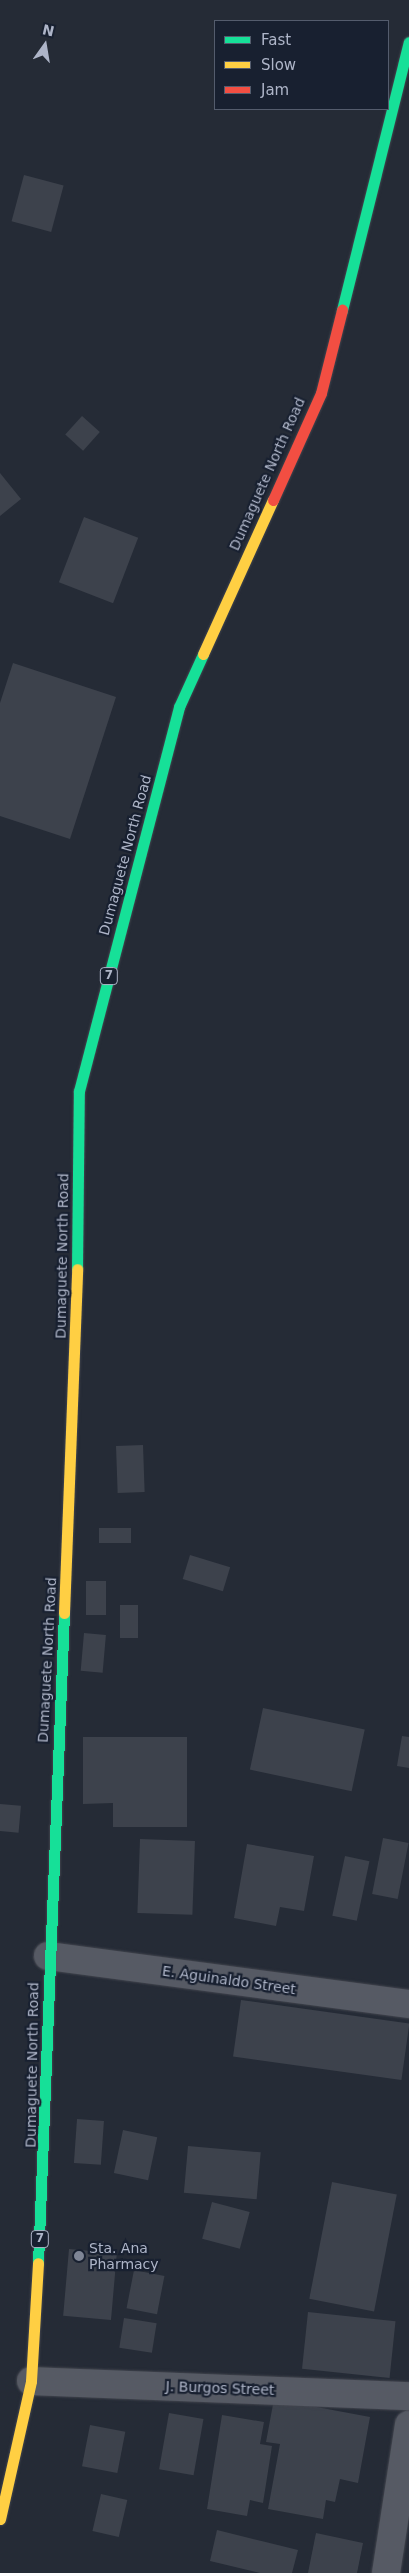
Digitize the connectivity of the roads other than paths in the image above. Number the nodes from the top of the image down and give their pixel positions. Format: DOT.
graph roads {
  1 [pos="409,42"];
  2 [pos="48,1956"];
  3 [pos="409,2004"];
  4 [pos="31,2381"];
  5 [pos="409,2396"];
  6 [pos="409,2425"];
  7 [pos="0,2519"];
  8 [pos="386,2573"];
  1 -- 2 [label="highway, Dumaguete North Road / 7"];
  2 -- 3 [label="street, E. Aguinaldo Street"];
  2 -- 4 [label="highway, Dumaguete North Road / 7"];
  4 -- 5 [label="street, J. Burgos Street"];
  4 -- 7 [label="highway, Dumaguete North Road / 7"];
  6 -- 8 [label="street"];
}
